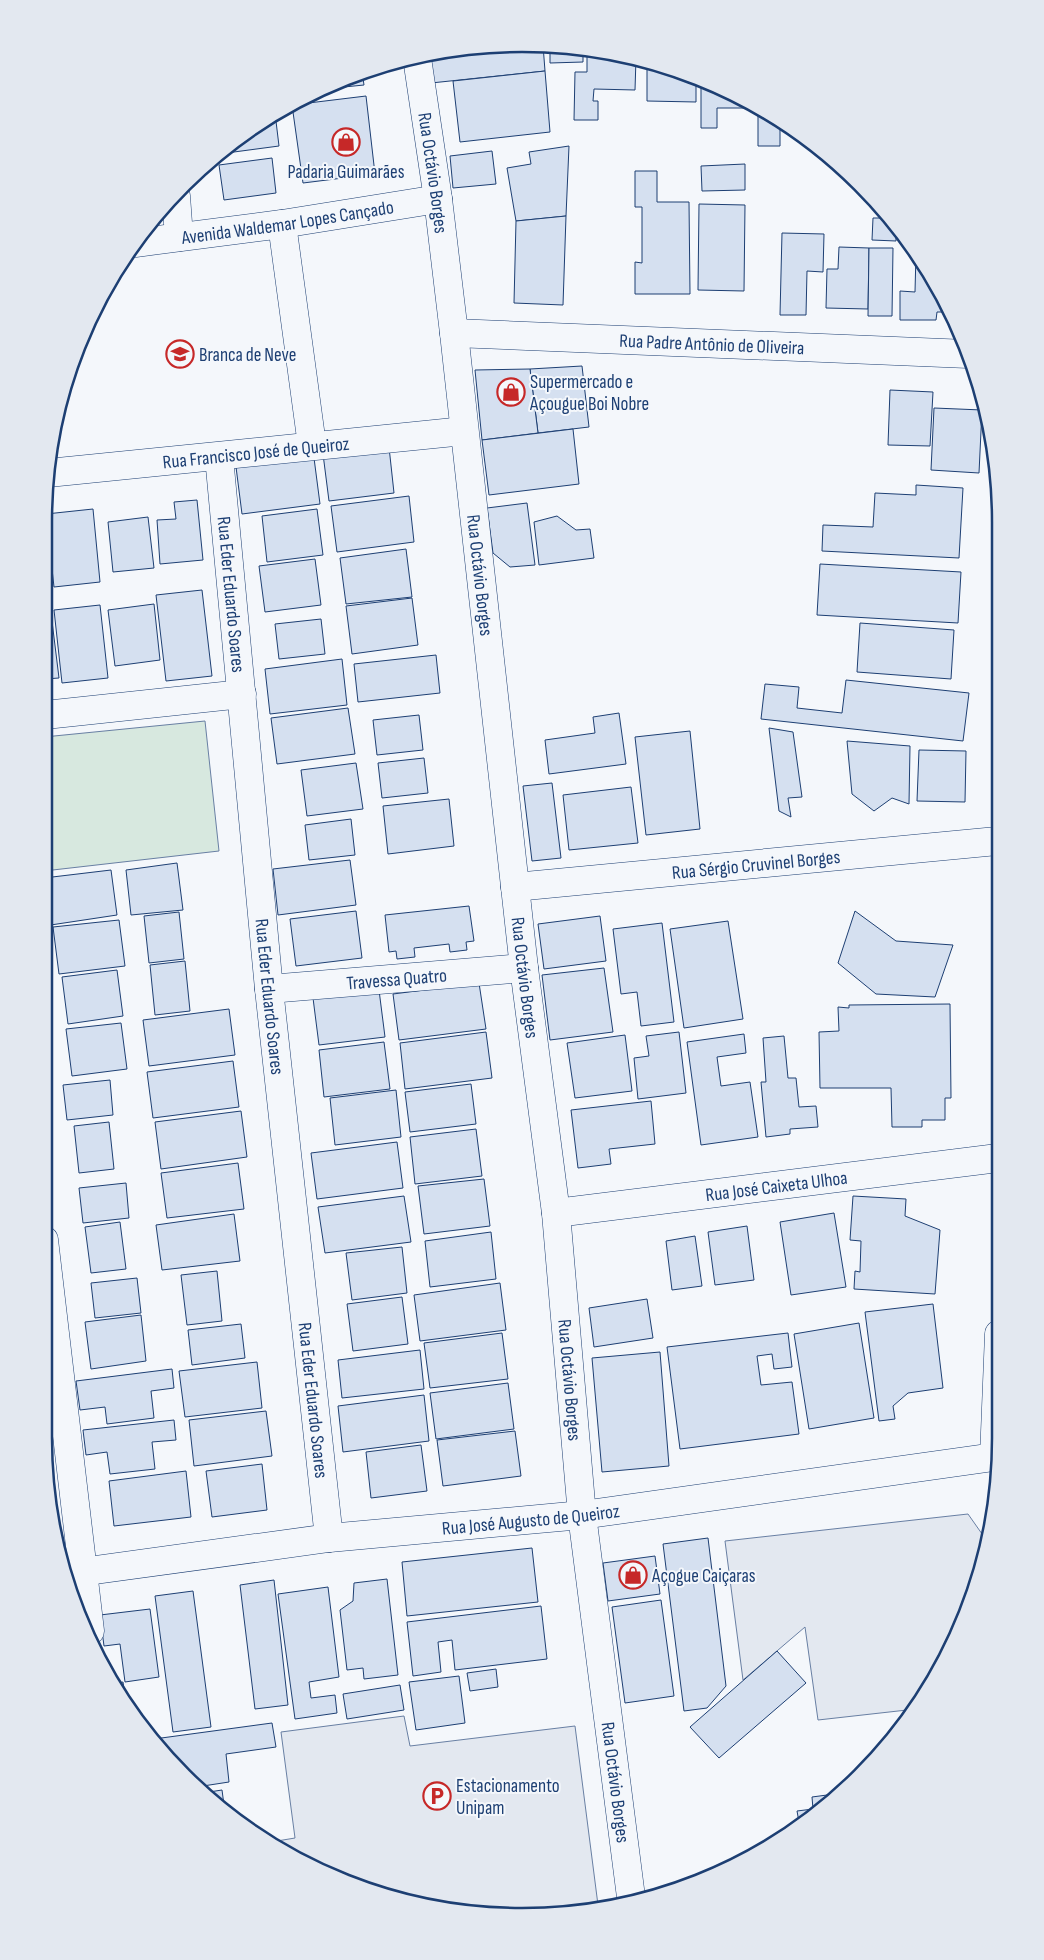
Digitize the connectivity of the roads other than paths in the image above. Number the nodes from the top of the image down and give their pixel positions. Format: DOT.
graph roads {
  1 [pos="418,64"];
  2 [pos="438,199"];
  3 [pos="177,204"];
  4 [pos="282,224"];
  5 [pos="179,237"];
  6 [pos="146,241"];
  7 [pos="454,333"];
  8 [pos="960,354"];
  9 [pos="464,431"];
  10 [pos="312,445"];
  11 [pos="219,457"];
  12 [pos="56,471"];
  13 [pos="242,694"];
  14 [pos="52,714"];
  15 [pos="992,841"];
  16 [pos="516,887"];
  17 [pos="524,968"];
  18 [pos="269,989"];
  19 [pos="992,1159"];
  20 [pos="556,1213"];
  21 [pos="52,1326"];
  22 [pos="990,1462"];
  23 [pos="582,1514"];
  24 [pos="330,1538"];
  25 [pos="75,1573"];
  26 [pos="84,1607"];
  27 [pos="631,1895"];
  1 -- 2 [label="street, Rua Octávio Borges"];
  2 -- 4 [label="street, Avenida Waldemar Lopes Cançado"];
  2 -- 7 [label="street, Rua Octávio Borges"];
  3 -- 5 [label="street"];
  4 -- 5 [label="street, Avenida Waldemar Lopes Cançado"];
  4 -- 10 [label="street"];
  5 -- 6 [label="street, Avenida Waldemar Lopes Cançado"];
  7 -- 8 [label="street, Rua Padre Antônio de Oliveira"];
  7 -- 9 [label="street, Rua Octávio Borges"];
  9 -- 10 [label="street, Rua Francisco José de Queiroz"];
  9 -- 16 [label="street, Rua Octávio Borges"];
  10 -- 11 [label="street, Rua Francisco José de Queiroz"];
  11 -- 12 [label="street, Rua Francisco José de Queiroz"];
  11 -- 13 [label="street, Rua Eder Eduardo Soares"];
  13 -- 14 [label="street"];
  13 -- 18 [label="street, Rua Eder Eduardo Soares"];
  15 -- 16 [label="street, Rua Sérgio Cruvinel Borges"];
  16 -- 17 [label="street, Rua Octávio Borges"];
  17 -- 18 [label="street, Travessa Quatro"];
  17 -- 20 [label="street, Rua Octávio Borges"];
  18 -- 24 [label="street, Rua Eder Eduardo Soares"];
  19 -- 20 [label="street, Rua José Caixeta Ulhoa"];
  20 -- 23 [label="street, Rua Octávio Borges"];
  21 -- 25 [label="street"];
  22 -- 23 [label="street, Rua José Augusto de Queiroz"];
  23 -- 24 [label="street, Rua José Augusto de Queiroz"];
  23 -- 27 [label="street, Rua Octávio Borges"];
  24 -- 25 [label="street, Rua José Augusto de Queiroz"];
  25 -- 26 [label="street"];
}
